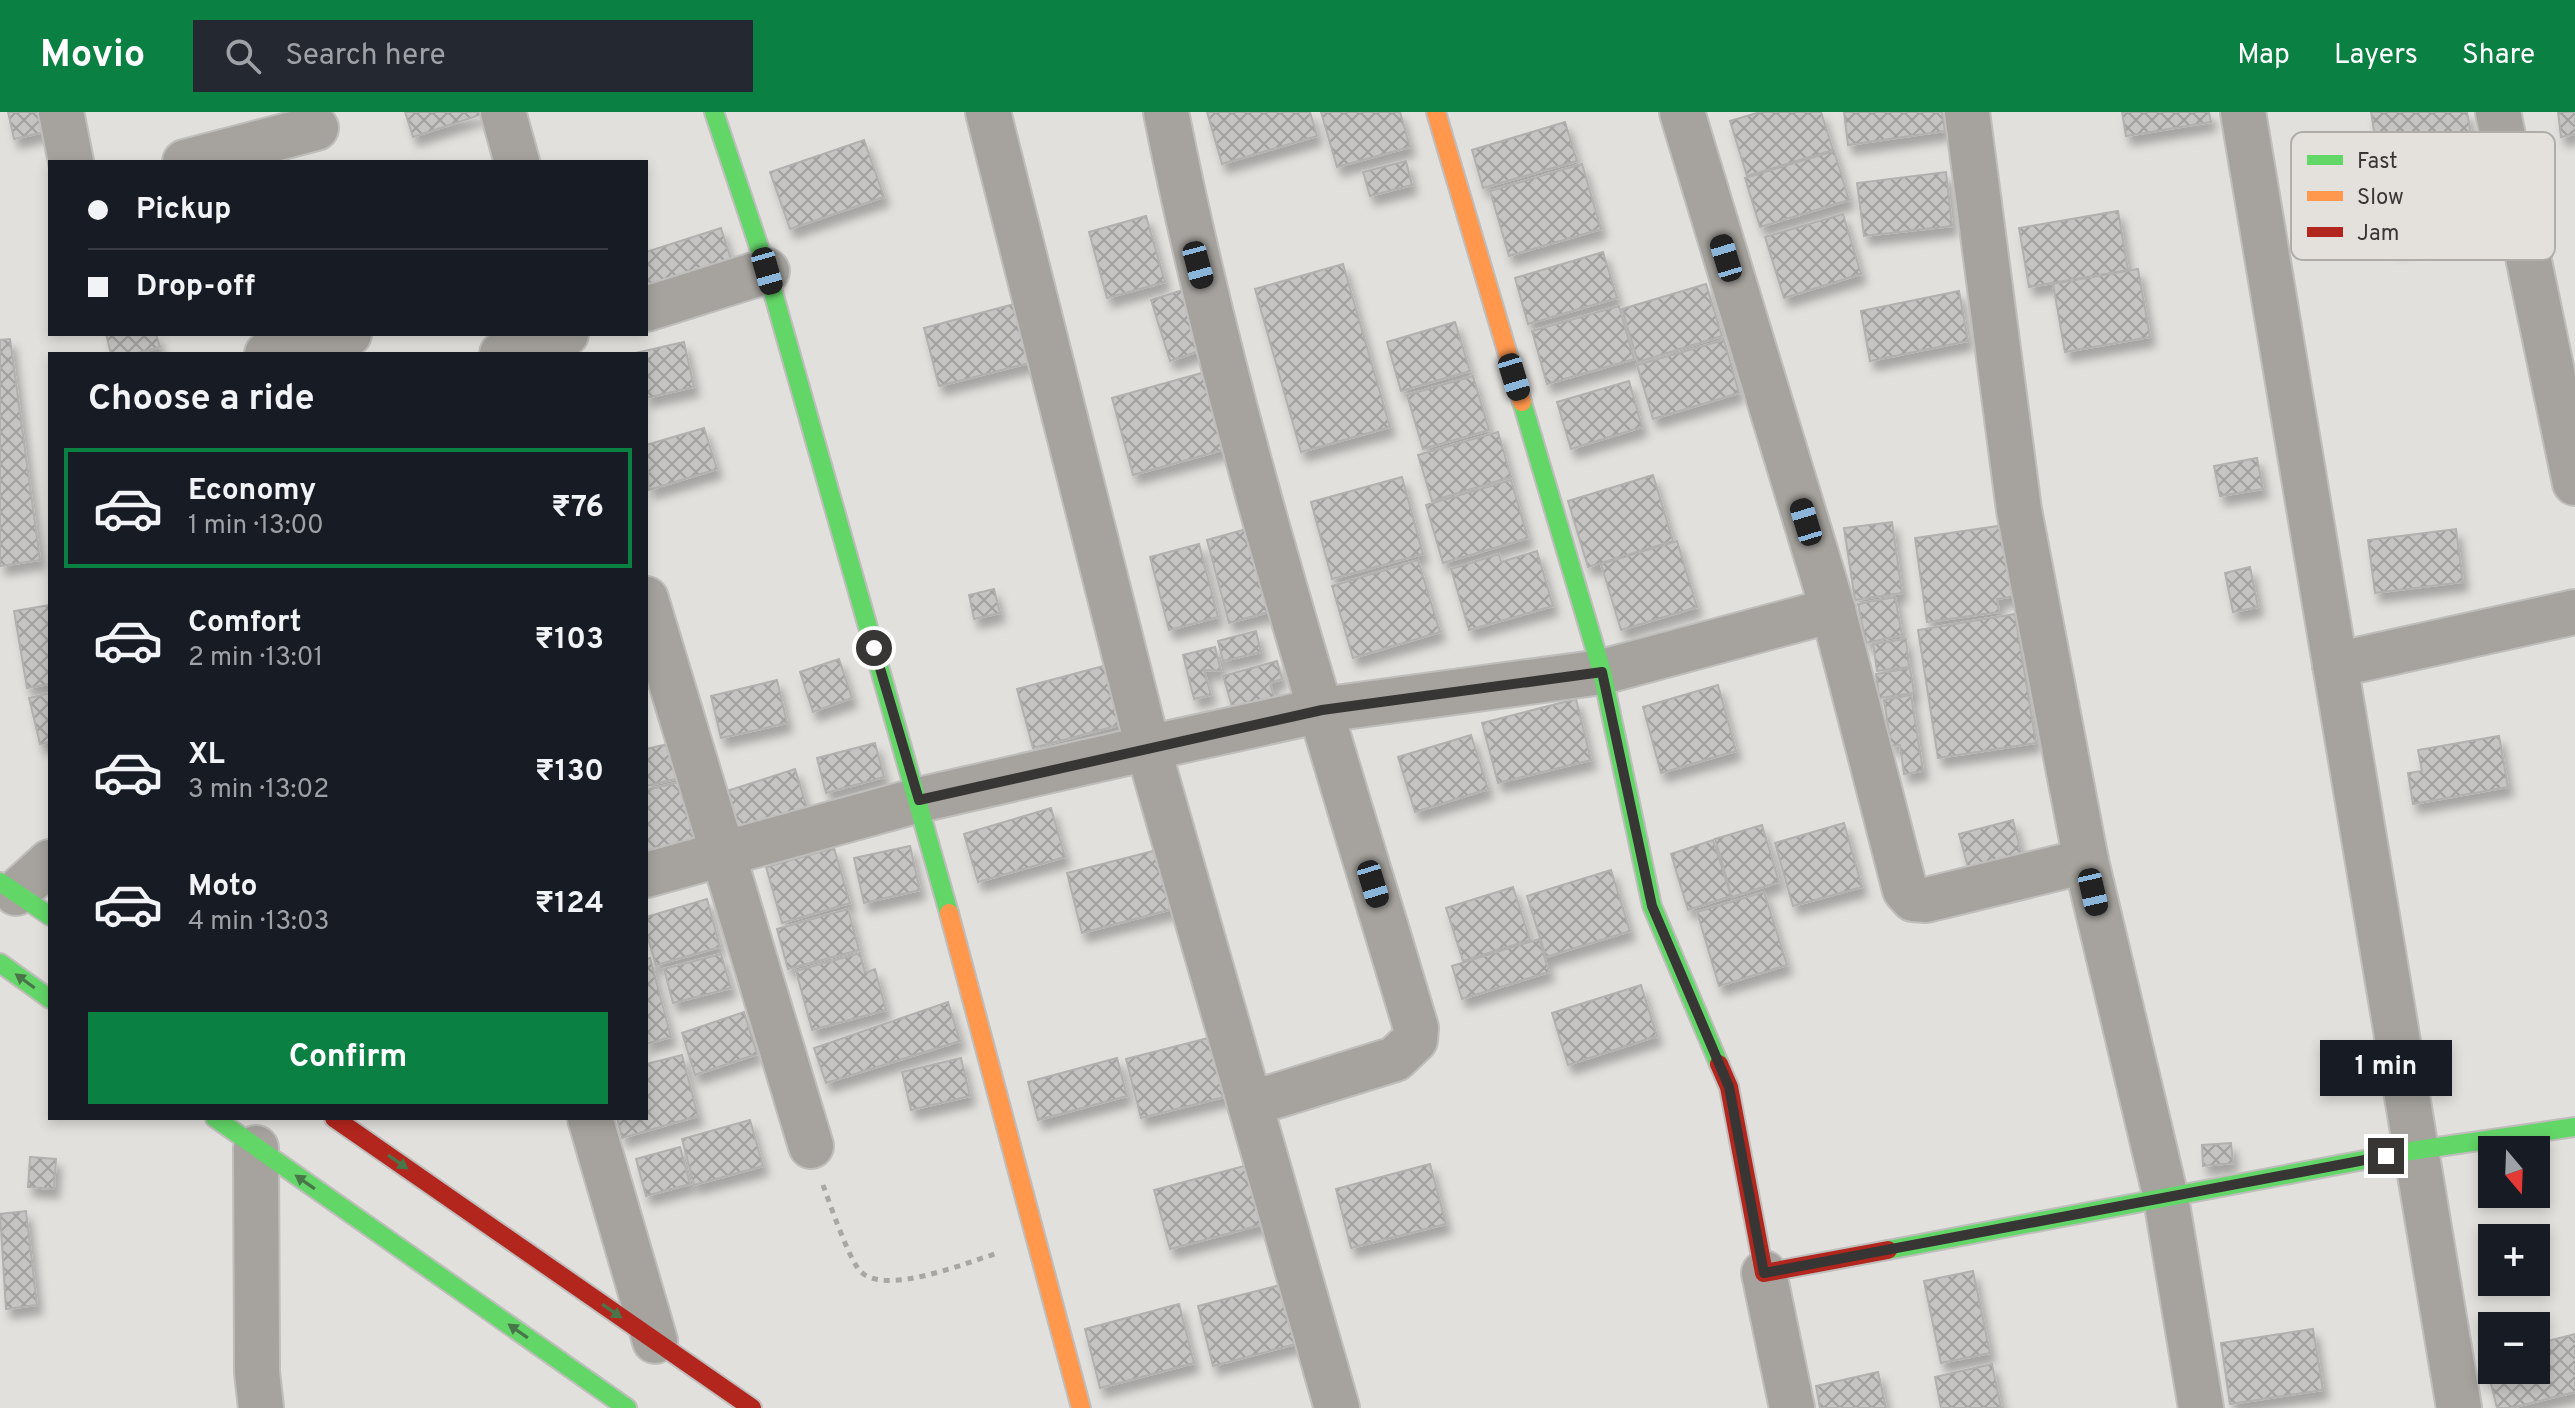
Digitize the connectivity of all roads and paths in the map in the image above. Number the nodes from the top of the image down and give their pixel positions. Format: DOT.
graph roads {
  1 [pos="61,112"];
  2 [pos="503,112"];
  3 [pos="714,112"];
  4 [pos="988,112"];
  5 [pos="1166,112"];
  6 [pos="1436,112"];
  7 [pos="1682,112"];
  8 [pos="1967,112"];
  9 [pos="2243,112"];
  10 [pos="2498,112"];
  11 [pos="2502,132"];
  12 [pos="317,134"];
  13 [pos="71,160"];
  14 [pos="194,160"];
  15 [pos="516,160"];
  16 [pos="2529,260"];
  17 [pos="767,271"];
  18 [pos="648,308"];
  19 [pos="341,336"];
  20 [pos="559,336"];
  21 [pos="275,352"];
  22 [pos="508,352"];
  23 [pos="2575,483"];
  24 [pos="648,605"];
  25 [pos="1833,610"];
  26 [pos="2575,612"];
  27 [pos="2335,665"];
  28 [pos="1602,672"];
  29 [pos="1322,710"];
  30 [pos="1148,748"];
  31 [pos="919,800"];
  32 [pos="725,852"];
  33 [pos="2086,861"];
  34 [pos="48,864"];
  35 [pos="648,874"];
  36 [pos="22,897"];
  37 [pos="0,963"];
  38 [pos="48,998"];
  39 [pos="1250,1104"];
  40 [pos="218,1120"];
  41 [pos="337,1120"];
  42 [pos="591,1120"];
  43 [pos="2575,1127"];
  44 [pos="811,1146"];
  45 [pos="256,1148"];
  46 [pos="2417,1150"];
  47 [pos="2166,1198"];
  48 [pos="1037,1240"];
  49 [pos="1764,1273"];
  50 [pos="655,1341"];
  51 [pos="261,1408"];
  52 [pos="627,1408"];
  53 [pos="752,1408"];
  54 [pos="1081,1408"];
  55 [pos="1337,1408"];
  56 [pos="1792,1408"];
  57 [pos="2201,1408"];
  58 [pos="2459,1408"];
  1 -- 13 [label="street"];
  2 -- 15 [label="street"];
  3 -- 17 [label="main road"];
  4 -- 30 [label="street"];
  5 -- 29 [label="street"];
  6 -- 28 [label="main road"];
  7 -- 25 [label="street"];
  8 -- 33 [label="street"];
  9 -- 27 [label="street"];
  10 -- 11 [label="street"];
  12 -- 14 [label="street"];
  16 -- 23 [label="street"];
  17 -- 18 [label="street"];
  17 -- 31 [label="main road"];
  19 -- 21 [label="street"];
  20 -- 22 [label="street"];
  24 -- 32 [label="street"];
  25 -- 28 [label="street"];
  25 -- 33 [label="street"];
  26 -- 27 [label="street"];
  27 -- 46 [label="street"];
  28 -- 29 [label="street"];
  28 -- 49 [label="main road"];
  29 -- 30 [label="street"];
  29 -- 39 [label="street"];
  30 -- 31 [label="street"];
  30 -- 39 [label="street"];
  31 -- 32 [label="street"];
  31 -- 48 [label="main road"];
  32 -- 35 [label="street"];
  32 -- 44 [label="street"];
  33 -- 47 [label="street"];
  34 -- 36 [label="street"];
  38 -- 37 [label="main road, one-way"];
  39 -- 55 [label="street"];
  40 -- 45 [label="main road"];
  41 -- 50 [label="main road, one-way"];
  42 -- 50 [label="street"];
  43 -- 46 [label="main road"];
  44 -- 48 [label="path"];
  45 -- 51 [label="street"];
  52 -- 45 [label="main road, one-way"];
  46 -- 47 [label="main road"];
  46 -- 58 [label="street"];
  47 -- 49 [label="main road"];
  47 -- 57 [label="street"];
  48 -- 54 [label="main road"];
  49 -- 56 [label="street"];
  50 -- 53 [label="main road"];
}
